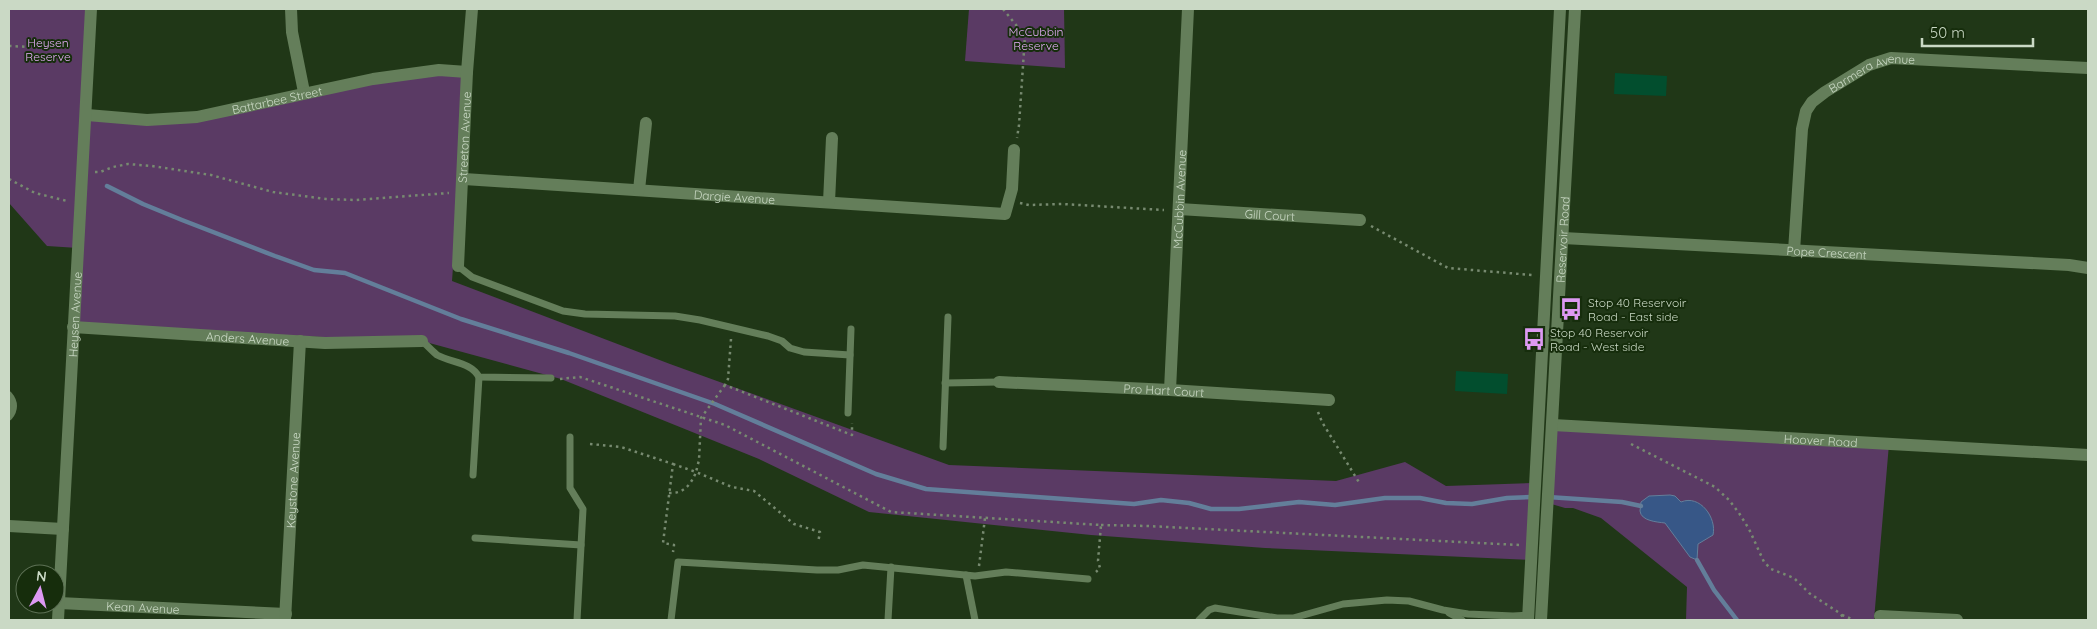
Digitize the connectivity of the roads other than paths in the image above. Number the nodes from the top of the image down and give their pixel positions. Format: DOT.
graph roads {
  1 [pos="91,9"];
  2 [pos="291,9"];
  3 [pos="472,9"];
  4 [pos="1188,9"];
  5 [pos="1560,9"];
  6 [pos="1575,9"];
  7 [pos="2088,68"];
  8 [pos="467,72"];
  9 [pos="304,92"];
  10 [pos="87,115"];
  11 [pos="646,123"];
  12 [pos="832,138"];
  13 [pos="1014,150"];
  14 [pos="464,178"];
  15 [pos="639,190"];
  16 [pos="829,202"];
  17 [pos="1179,209"];
  18 [pos="1360,220"];
  19 [pos="1548,237"];
  20 [pos="1563,238"];
  21 [pos="1794,251"];
  22 [pos="458,266"];
  23 [pos="2088,268"];
  24 [pos="948,317"];
  25 [pos="73,327"];
  26 [pos="851,329"];
  27 [pos="300,341"];
  28 [pos="422,341"];
  29 [pos="850,355"];
  30 [pos="479,377"];
  31 [pos="551,378"];
  32 [pos="999,382"];
  33 [pos="945,383"];
  34 [pos="1170,390"];
  35 [pos="9,395"];
  36 [pos="1329,400"];
  37 [pos="848,413"];
  38 [pos="9,417"];
  39 [pos="1538,424"];
  40 [pos="1553,425"];
  41 [pos="570,437"];
  42 [pos="943,447"];
  43 [pos="2088,455"];
  44 [pos="473,475"];
  45 [pos="9,526"];
  46 [pos="63,529"];
  47 [pos="475,538"];
  48 [pos="581,546"];
  49 [pos="61,564"];
  50 [pos="891,567"];
  51 [pos="966,575"];
  52 [pos="1088,579"];
  53 [pos="65,603"];
  54 [pos="1443,610"];
  55 [pos="1880,616"];
  56 [pos="286,617"];
  57 [pos="1528,617"];
  58 [pos="1308,618"];
  59 [pos="577,620"];
  60 [pos="671,620"];
  61 [pos="888,620"];
  62 [pos="974,620"];
  63 [pos="1199,620"];
  64 [pos="1462,620"];
  65 [pos="1541,620"];
  66 [pos="1957,620"];
  1 -- 10 [label="street, Heysen Avenue"];
  2 -- 9 [label="street"];
  3 -- 8 [label="street, Streeton Avenue"];
  4 -- 17 [label="street, McCubbin Avenue"];
  5 -- 19 [label="street, Reservoir Road"];
  6 -- 20 [label="street, Reservoir Road"];
  7 -- 21 [label="street, Barmera Avenue"];
  8 -- 9 [label="street, Battarbee Street"];
  8 -- 14 [label="street, Streeton Avenue"];
  9 -- 10 [label="street, Battarbee Street"];
  10 -- 25 [label="street, Heysen Avenue"];
  11 -- 15 [label="street"];
  12 -- 16 [label="street"];
  13 -- 16 [label="street, Dargie Avenue"];
  14 -- 15 [label="street, Dargie Avenue"];
  14 -- 22 [label="street, Streeton Avenue"];
  15 -- 16 [label="street, Dargie Avenue"];
  17 -- 18 [label="street, Gill Court"];
  17 -- 34 [label="street, McCubbin Avenue"];
  19 -- 20 [label="street, Pope Crescent"];
  19 -- 39 [label="street, Reservoir Road"];
  20 -- 21 [label="street, Pope Crescent"];
  20 -- 40 [label="street, Reservoir Road"];
  21 -- 23 [label="street, Pope Crescent"];
  22 -- 29 [label="lane"];
  24 -- 33 [label="lane"];
  25 -- 27 [label="street, Anders Avenue"];
  25 -- 46 [label="street, Heysen Avenue"];
  26 -- 29 [label="lane"];
  27 -- 28 [label="street, Anders Avenue"];
  27 -- 56 [label="street, Keystone Avenue"];
  28 -- 30 [label="lane"];
  29 -- 37 [label="lane"];
  30 -- 31 [label="lane"];
  30 -- 44 [label="lane"];
  32 -- 33 [label="lane"];
  32 -- 34 [label="street, Pro Hart Court"];
  33 -- 42 [label="lane"];
  34 -- 36 [label="street, Pro Hart Court"];
  35 -- 38 [label="lane"];
  39 -- 40 [label="street, Hoover Road"];
  39 -- 57 [label="street, Reservoir Road"];
  40 -- 43 [label="street, Hoover Road"];
  40 -- 65 [label="street, Reservoir Road"];
  41 -- 48 [label="lane"];
  45 -- 46 [label="street"];
  46 -- 49 [label="street, Heysen Avenue"];
  47 -- 48 [label="lane"];
  48 -- 59 [label="lane"];
  50 -- 51 [label="lane"];
  50 -- 60 [label="lane"];
  50 -- 61 [label="lane"];
  51 -- 52 [label="lane"];
  51 -- 62 [label="lane"];
  53 -- 56 [label="street, Kean Avenue"];
  54 -- 57 [label="lane"];
  54 -- 58 [label="lane"];
  54 -- 64 [label="lane"];
  55 -- 66 [label="street"];
  58 -- 63 [label="lane"];
}
